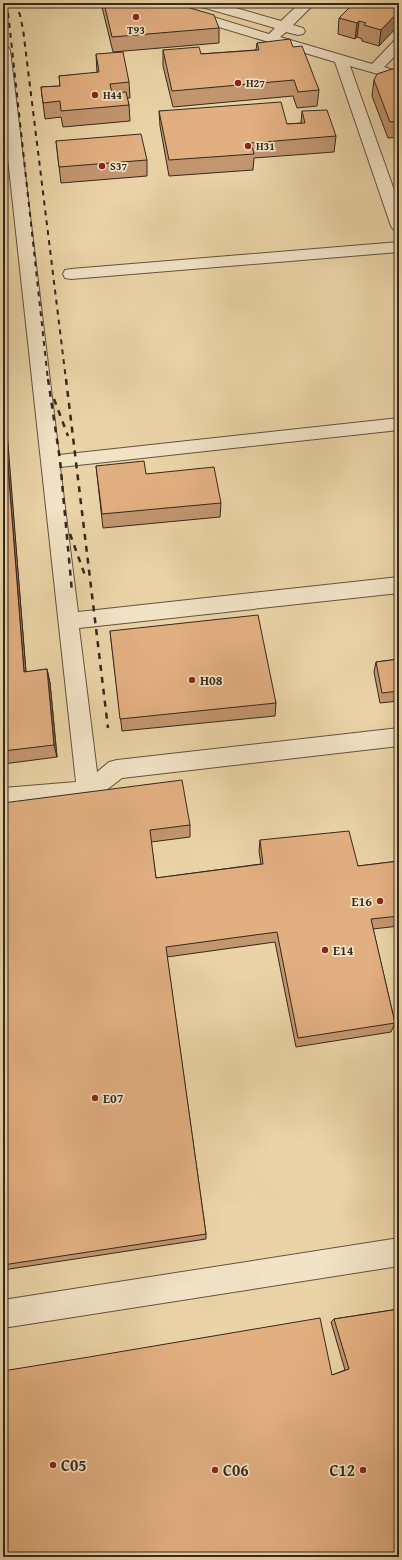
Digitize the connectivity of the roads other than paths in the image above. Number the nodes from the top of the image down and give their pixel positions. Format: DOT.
graph roads {
  1 [pos="154,3"];
  2 [pos="203,3"];
  3 [pos="308,3"];
  4 [pos="268,8"];
  5 [pos="257,18"];
  6 [pos="284,26"];
  7 [pos="244,32"];
  8 [pos="313,35"];
  9 [pos="272,38"];
  10 [pos="399,44"];
  11 [pos="3,50"];
  12 [pos="371,54"];
  13 [pos="341,59"];
  14 [pos="392,60"];
  15 [pos="375,69"];
  16 [pos="399,76"];
  17 [pos="399,226"];
  18 [pos="399,247"];
  19 [pos="71,274"];
  20 [pos="399,424"];
  21 [pos="50,462"];
  22 [pos="399,585"];
  23 [pos="68,620"];
  24 [pos="399,737"];
  25 [pos="88,791"];
  26 [pos="3,798"];
  27 [pos="399,1252"];
  28 [pos="3,1314"];
  1 -- 7 [label="lane"];
  2 -- 5 [label="lane"];
  3 -- 6 [label="lane"];
  4 -- 5 [label="lane"];
  5 -- 6 [label="lane"];
  5 -- 7 [label="lane"];
  6 -- 8 [label="lane"];
  6 -- 9 [label="lane"];
  7 -- 9 [label="lane"];
  9 -- 13 [label="lane"];
  10 -- 14 [label="lane"];
  11 -- 21 [label="lane"];
  12 -- 14 [label="lane"];
  13 -- 15 [label="lane"];
  13 -- 17 [label="lane"];
  14 -- 15 [label="lane"];
  15 -- 16 [label="lane"];
  18 -- 19 [label="lane"];
  20 -- 21 [label="lane"];
  21 -- 23 [label="lane"];
  22 -- 23 [label="lane"];
  23 -- 25 [label="lane"];
  24 -- 25 [label="lane"];
  25 -- 26 [label="lane"];
  27 -- 28 [label="lane"];
}
